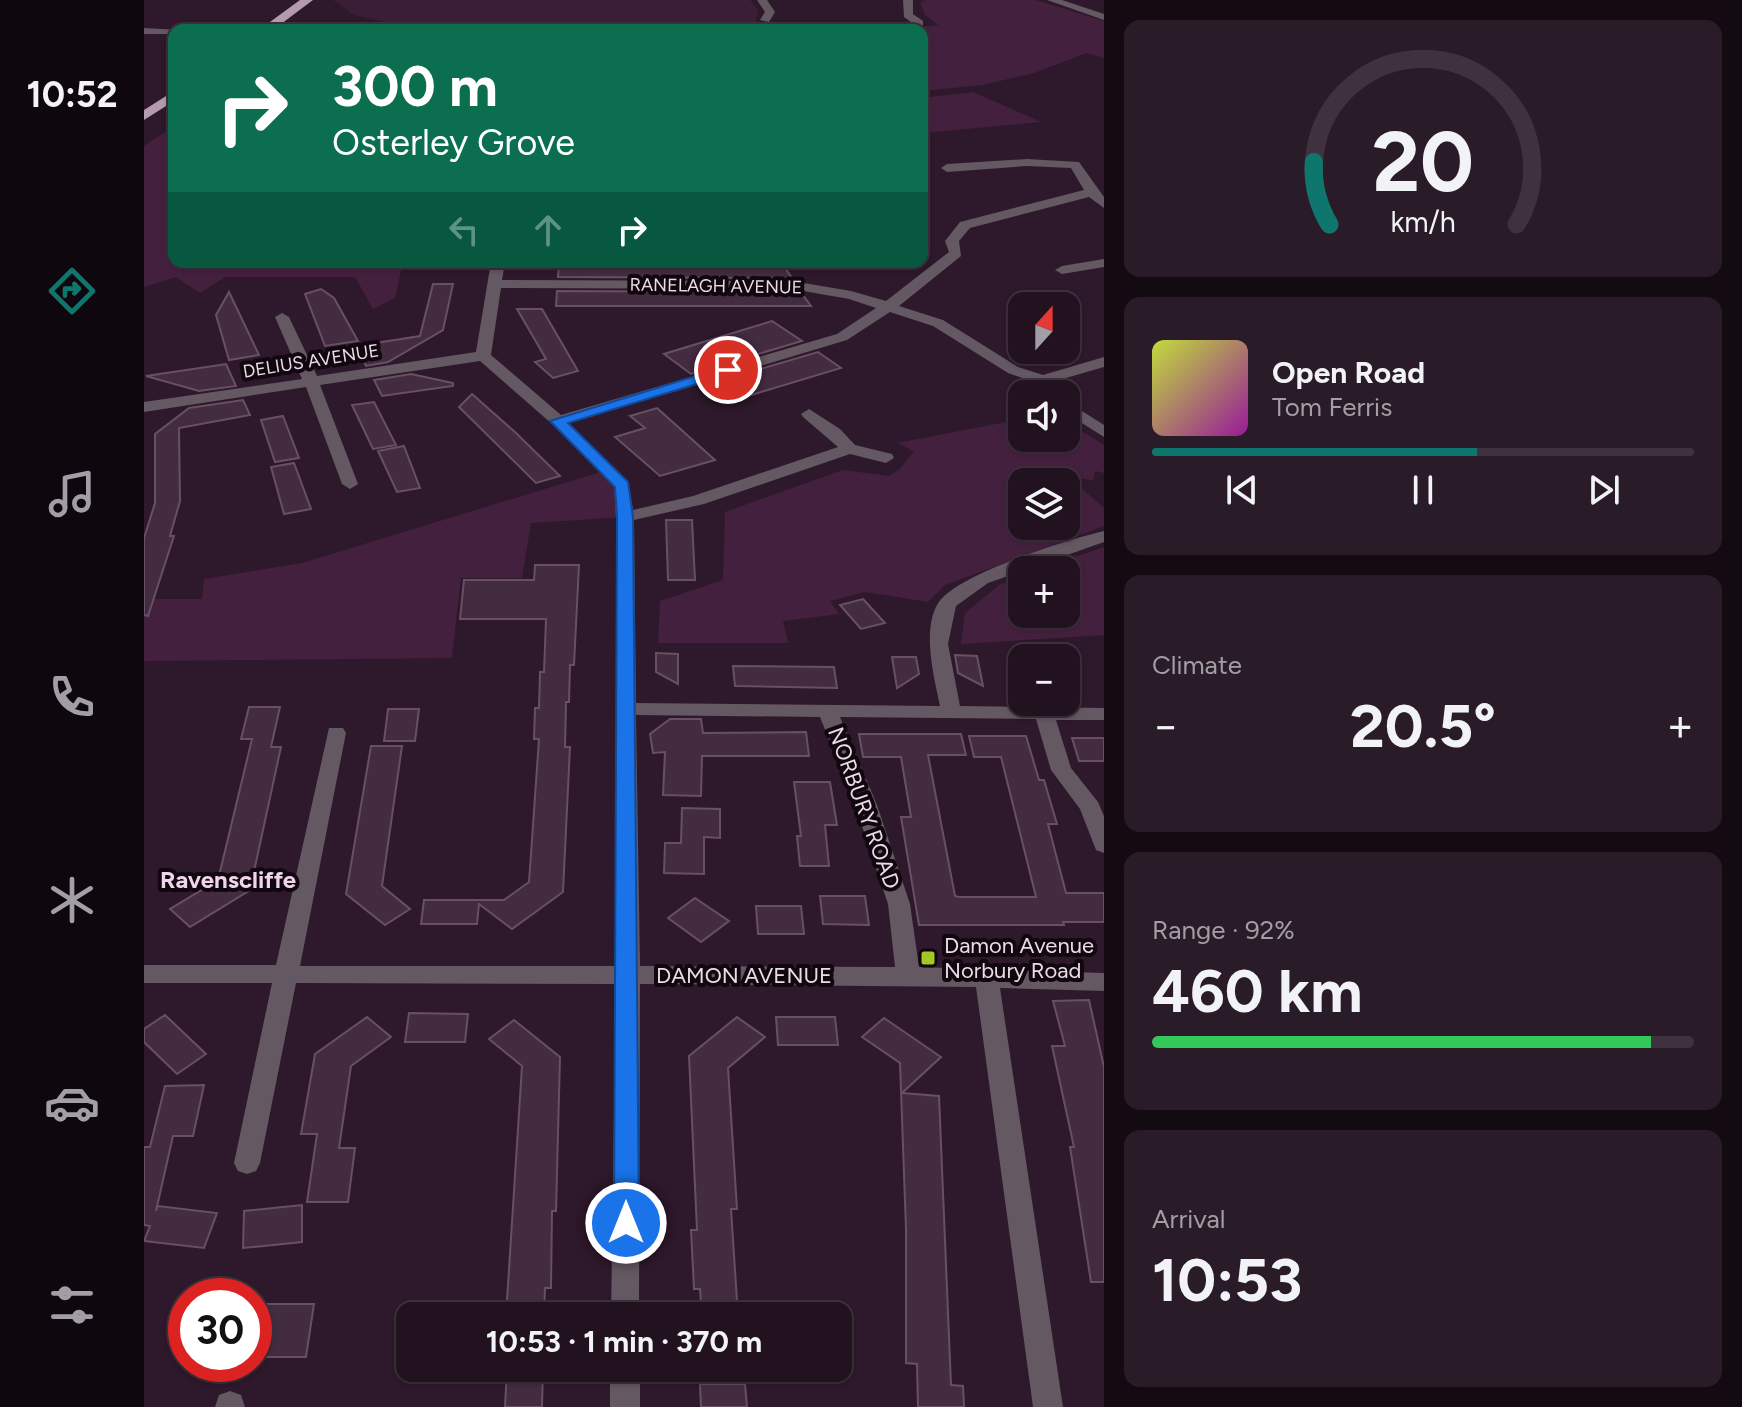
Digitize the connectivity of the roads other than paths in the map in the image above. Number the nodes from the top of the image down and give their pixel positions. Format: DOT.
graph roads {
  1 [pos="307,0"];
  2 [pos="762,0"];
  3 [pos="908,0"];
  4 [pos="1052,0"];
  5 [pos="1104,17"];
  6 [pos="765,20"];
  7 [pos="919,23"];
  8 [pos="273,24"];
  9 [pos="144,31"];
  10 [pos="168,31"];
  11 [pos="168,99"];
  12 [pos="144,116"];
  13 [pos="947,168"];
  14 [pos="1092,192"];
  15 [pos="1104,204"];
  16 [pos="1104,263"];
  17 [pos="497,268"];
  18 [pos="1062,270"];
  19 [pos="496,284"];
  20 [pos="889,306"];
  21 [pos="282,317"];
  22 [pos="483,356"];
  23 [pos="1104,362"];
  24 [pos="1032,380"];
  25 [pos="1062,380"];
  26 [pos="311,381"];
  27 [pos="144,407"];
  28 [pos="809,414"];
  29 [pos="1080,416"];
  30 [pos="558,421"];
  31 [pos="1104,432"];
  32 [pos="849,449"];
  33 [pos="886,458"];
  34 [pos="350,484"];
  35 [pos="625,517"];
  36 [pos="1104,536"];
  37 [pos="626,709"];
  38 [pos="827,710"];
  39 [pos="951,712"];
  40 [pos="1008,713"];
  41 [pos="1080,714"];
  42 [pos="1104,714"];
  43 [pos="1045,716"];
  44 [pos="336,733"];
  45 [pos="1104,845"];
  46 [pos="144,974"];
  47 [pos="288,974"];
  48 [pos="628,975"];
  49 [pos="908,976"];
  50 [pos="987,978"];
  51 [pos="1104,982"];
  52 [pos="247,1163"];
  53 [pos="625,1302"];
  54 [pos="625,1382"];
  55 [pos="625,1407"];
  56 [pos="1048,1407"];
  1 -- 8 [label="highway"];
  2 -- 6 [label="street"];
  3 -- 7 [label="street"];
  4 -- 5 [label="street"];
  9 -- 10 [label="street"];
  11 -- 12 [label="highway"];
  13 -- 14 [label="street"];
  14 -- 15 [label="street"];
  14 -- 20 [label="street"];
  16 -- 18 [label="street"];
  17 -- 19 [label="street"];
  19 -- 20 [label="street, RANELAGH AVENUE"];
  19 -- 22 [label="street"];
  20 -- 24 [label="street, RANELAGH AVENUE"];
  20 -- 30 [label="street"];
  21 -- 26 [label="street"];
  22 -- 26 [label="street, DELIUS AVENUE"];
  22 -- 30 [label="street"];
  23 -- 25 [label="street"];
  26 -- 27 [label="street, DELIUS AVENUE"];
  26 -- 34 [label="street"];
  28 -- 32 [label="street"];
  29 -- 31 [label="street"];
  30 -- 35 [label="street"];
  32 -- 33 [label="street"];
  32 -- 35 [label="street"];
  35 -- 37 [label="street"];
  36 -- 39 [label="street"];
  37 -- 38 [label="street"];
  37 -- 48 [label="street"];
  38 -- 39 [label="street, NORBURY ROAD"];
  38 -- 49 [label="street, NORBURY ROAD"];
  39 -- 40 [label="street"];
  41 -- 42 [label="street"];
  43 -- 45 [label="street"];
  44 -- 47 [label="street"];
  46 -- 47 [label="street, DAMON AVENUE"];
  47 -- 48 [label="street, DAMON AVENUE"];
  47 -- 52 [label="street"];
  48 -- 49 [label="street, DAMON AVENUE"];
  48 -- 53 [label="street"];
  49 -- 50 [label="street, DAMON AVENUE"];
  50 -- 51 [label="street, DAMON AVENUE"];
  50 -- 56 [label="street"];
  54 -- 55 [label="street"];
}
